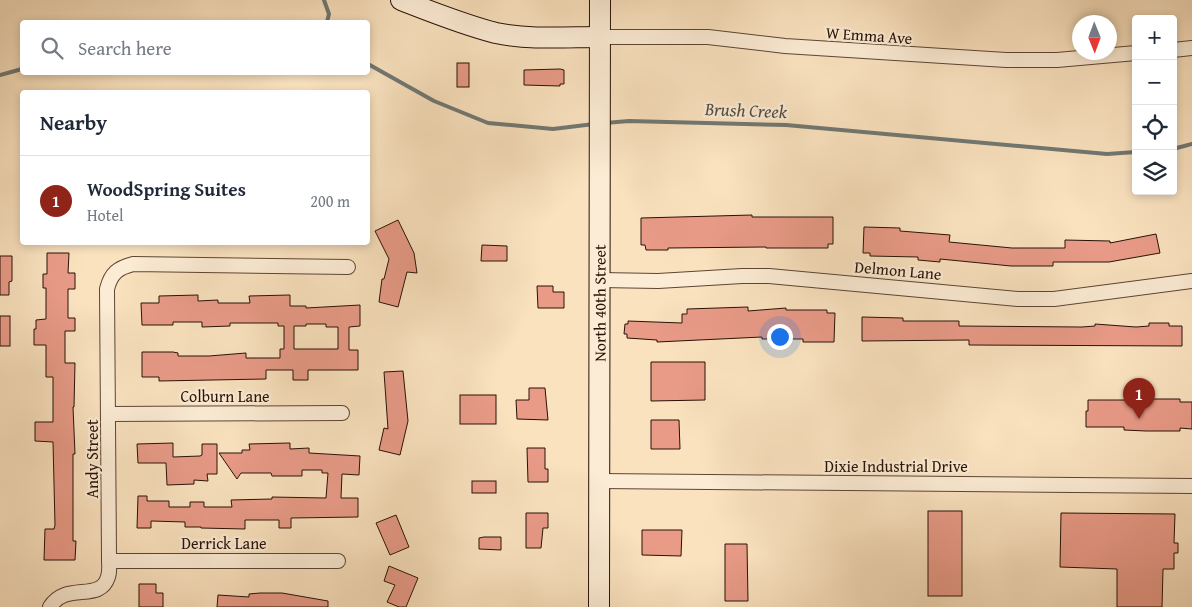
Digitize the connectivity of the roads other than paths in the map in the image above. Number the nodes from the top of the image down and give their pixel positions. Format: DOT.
graph roads {
  1 [pos="401,0"];
  2 [pos="600,0"];
  3 [pos="600,37"];
  4 [pos="1192,48"];
  5 [pos="1177,50"];
  6 [pos="1132,53"];
  7 [pos="348,267"];
  8 [pos="600,280"];
  9 [pos="1192,281"];
  10 [pos="342,413"];
  11 [pos="109,414"];
  12 [pos="600,481"];
  13 [pos="1192,486"];
  14 [pos="109,561"];
  15 [pos="338,561"];
  16 [pos="50,607"];
  17 [pos="599,607"];
  1 -- 3 [label="street"];
  2 -- 3 [label="street, North 40th Street"];
  3 -- 6 [label="street, W Emma Ave"];
  3 -- 8 [label="street, North 40th Street"];
  4 -- 5 [label="street"];
  7 -- 11 [label="street, Andy Street"];
  8 -- 9 [label="street, Delmon Lane"];
  8 -- 12 [label="street, North 40th Street"];
  10 -- 11 [label="street, Colburn Lane"];
  11 -- 14 [label="street, Andy Street"];
  12 -- 13 [label="street, Dixie Industrial Drive"];
  12 -- 17 [label="street, North 40th Street"];
  14 -- 15 [label="street, Derrick Lane"];
  14 -- 16 [label="street, Andy Street"];
}
